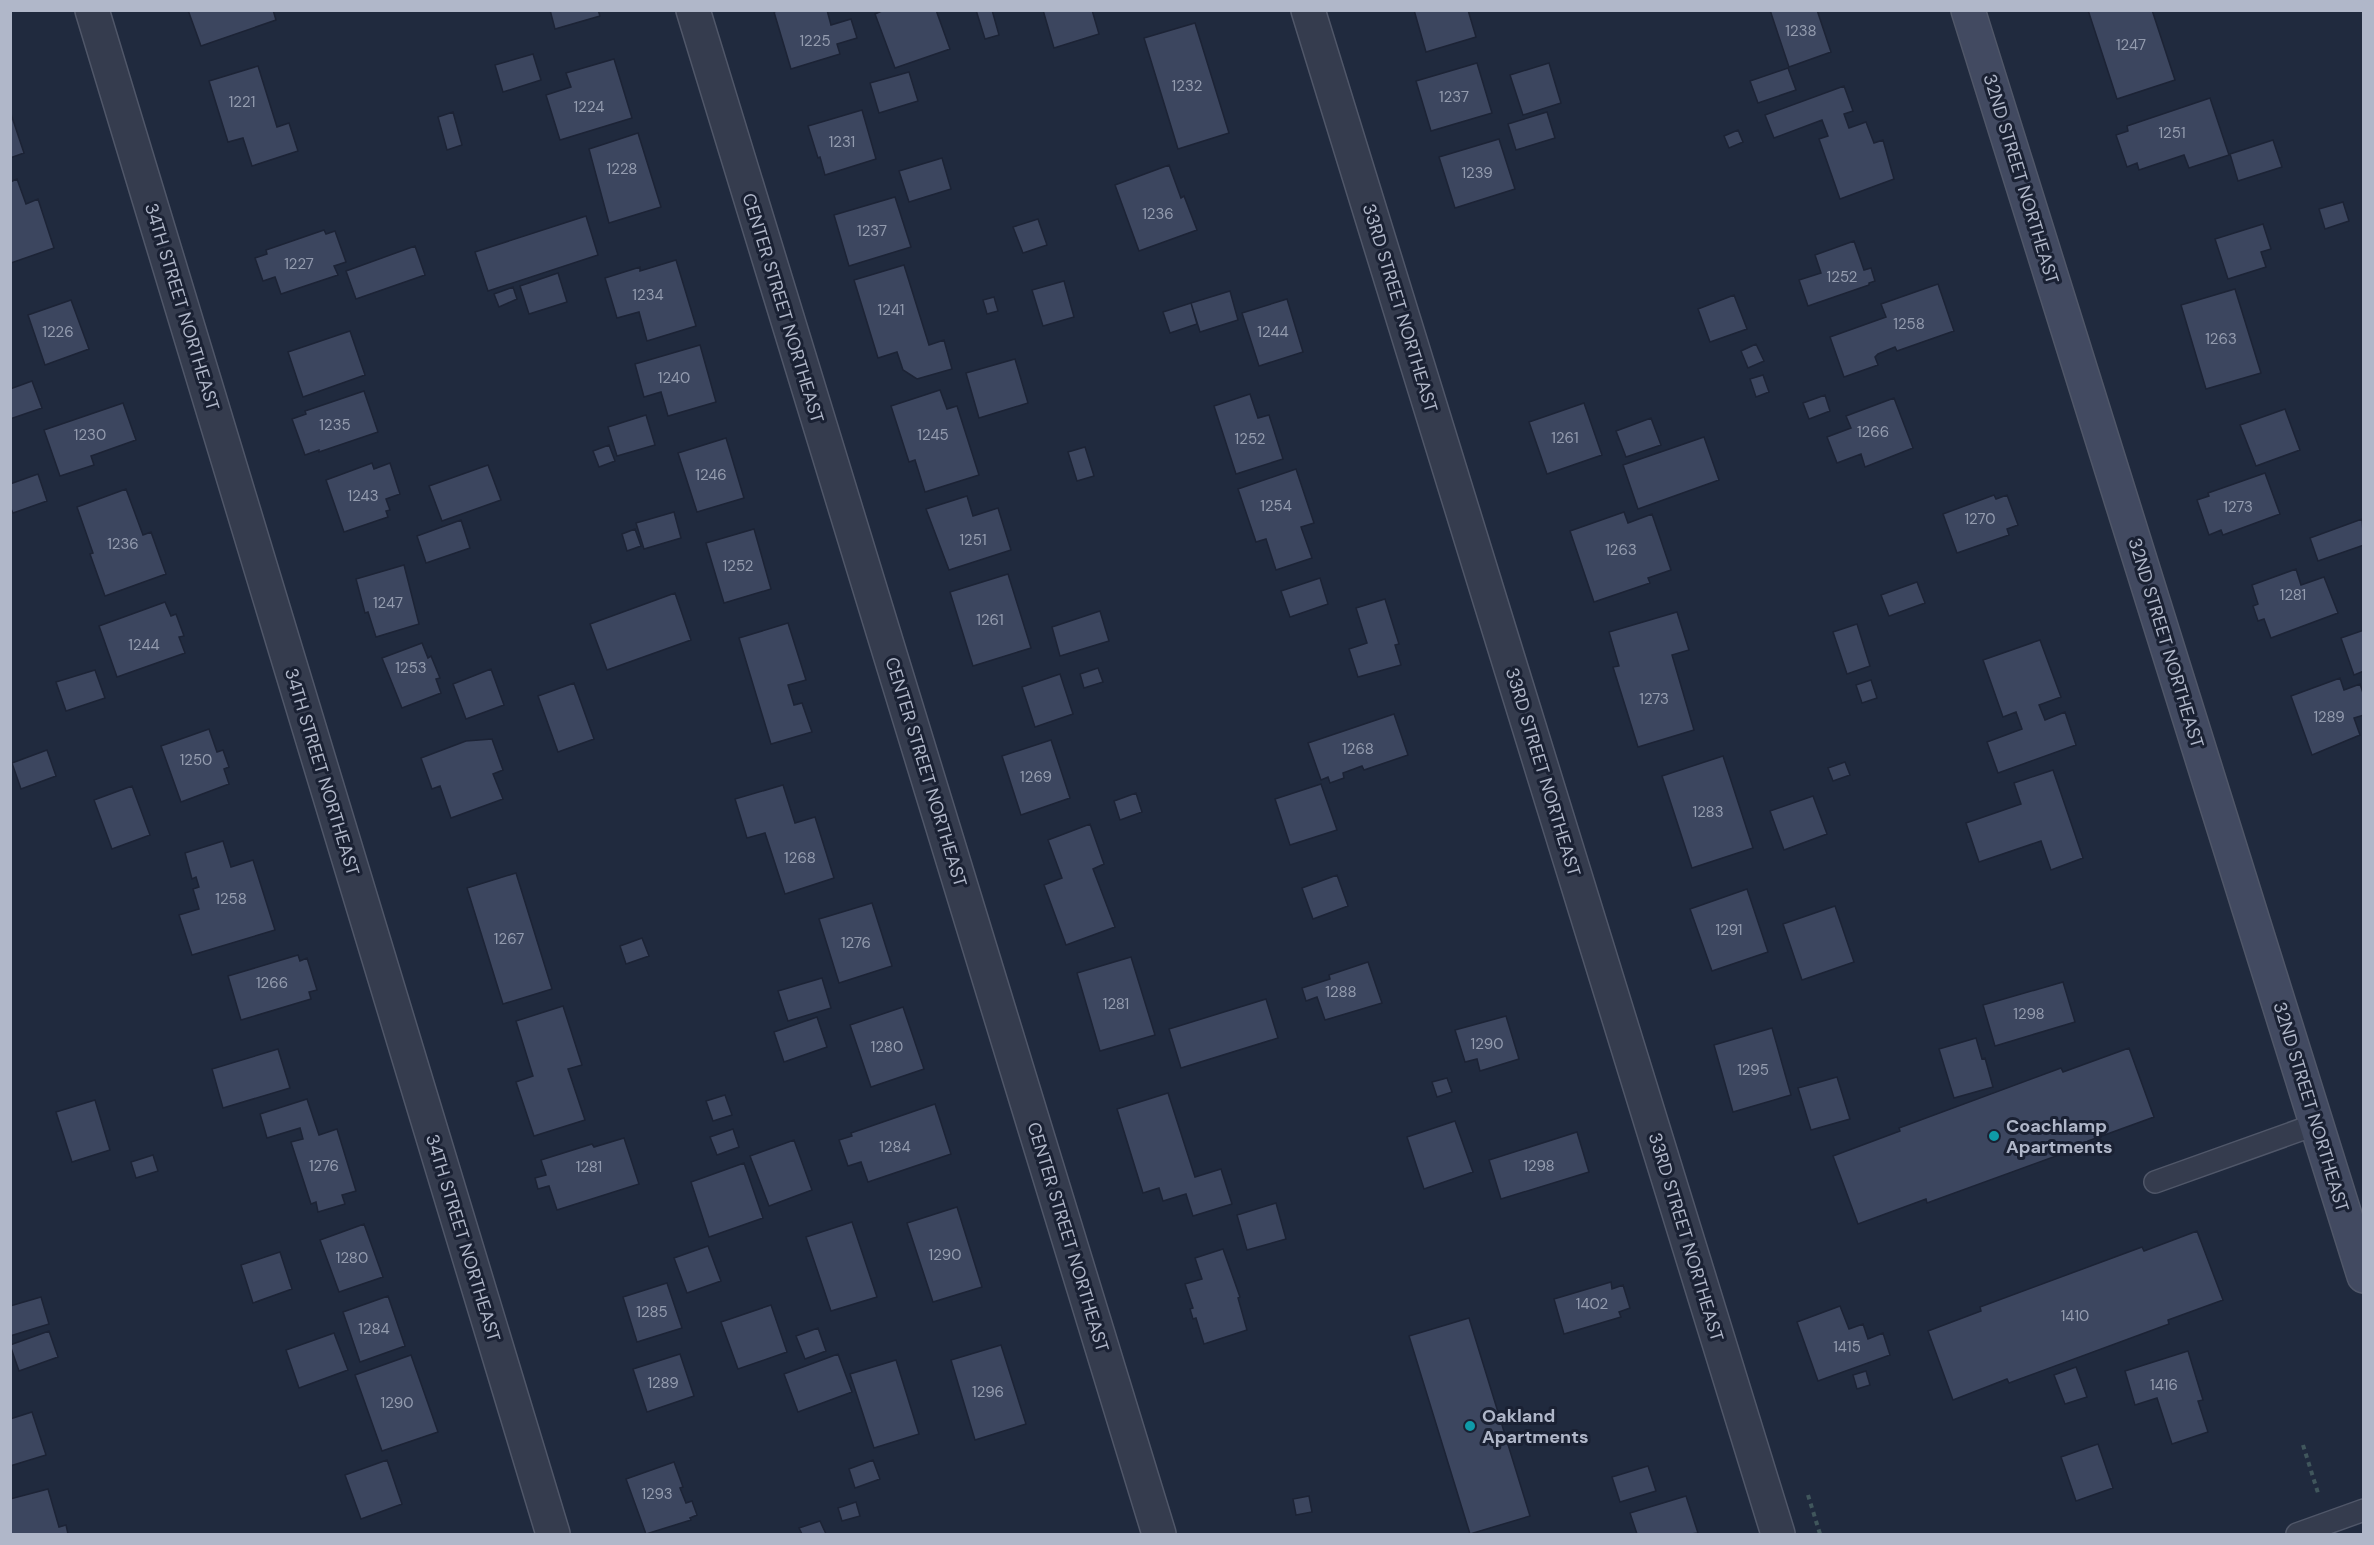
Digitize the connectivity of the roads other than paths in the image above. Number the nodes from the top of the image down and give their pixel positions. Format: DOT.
graph roads {
  1 [pos="92,10"];
  2 [pos="693,10"];
  3 [pos="1308,10"];
  4 [pos="1968,10"];
  5 [pos="2317,1124"];
  6 [pos="2155,1182"];
  7 [pos="2364,1276"];
  8 [pos="2364,1510"];
  9 [pos="553,1534"];
  10 [pos="1158,1534"];
  11 [pos="1778,1534"];
  12 [pos="2297,1534"];
  1 -- 9 [label="street, 34TH STREET NORTHEAST"];
  2 -- 10 [label="street, CENTER STREET NORTHEAST"];
  3 -- 11 [label="street, 33RD STREET NORTHEAST"];
  4 -- 5 [label="main road, 32ND STREET NORTHEAST"];
  5 -- 6 [label="lane"];
  5 -- 7 [label="main road, 32ND STREET NORTHEAST"];
  8 -- 12 [label="lane"];
}
